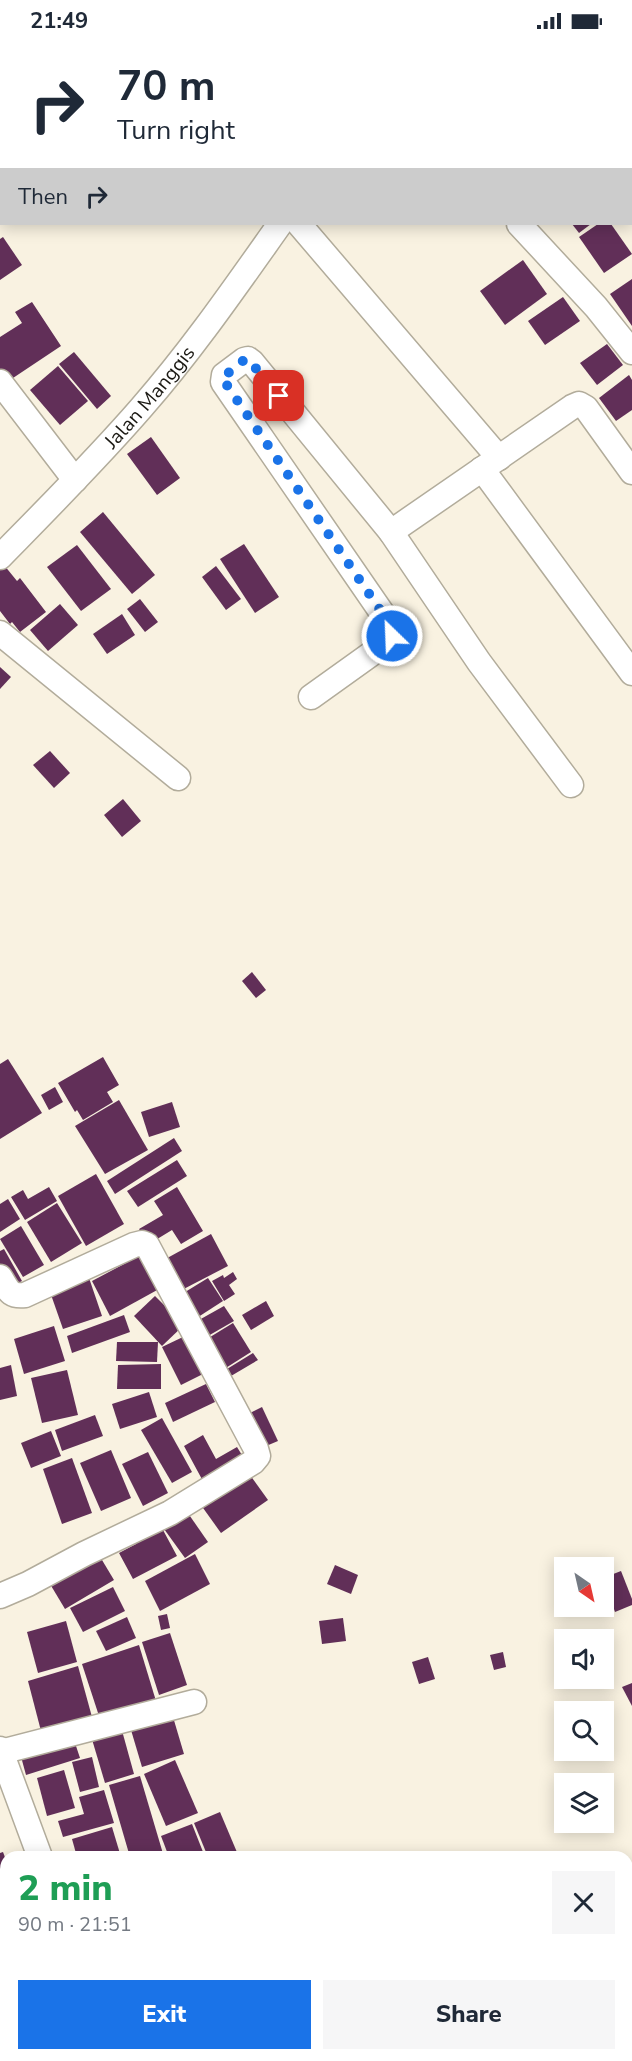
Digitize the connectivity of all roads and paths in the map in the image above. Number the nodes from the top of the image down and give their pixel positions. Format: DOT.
graph roads {
  1 [pos="279,225"];
  2 [pos="300,225"];
  3 [pos="520,225"];
  4 [pos="632,352"];
  5 [pos="0,382"];
  6 [pos="490,463"];
  7 [pos="632,472"];
  8 [pos="75,480"];
  9 [pos="391,532"];
  10 [pos="0,557"];
  11 [pos="0,633"];
  12 [pos="632,673"];
  13 [pos="311,697"];
  14 [pos="178,778"];
  15 [pos="571,785"];
  16 [pos="0,1277"];
  17 [pos="0,1596"];
  18 [pos="194,1702"];
  19 [pos="1,1750"];
  20 [pos="38,1851"];
  1 -- 8 [label="street, Jalan Manggis"];
  2 -- 6 [label="street"];
  3 -- 4 [label="street"];
  5 -- 8 [label="street"];
  6 -- 7 [label="street"];
  6 -- 9 [label="street"];
  6 -- 12 [label="street"];
  8 -- 10 [label="street, Jalan Manggis"];
  9 -- 13 [label="street"];
  9 -- 15 [label="street"];
  11 -- 14 [label="street"];
  16 -- 17 [label="street"];
  18 -- 19 [label="street"];
  19 -- 20 [label="street"];
}
